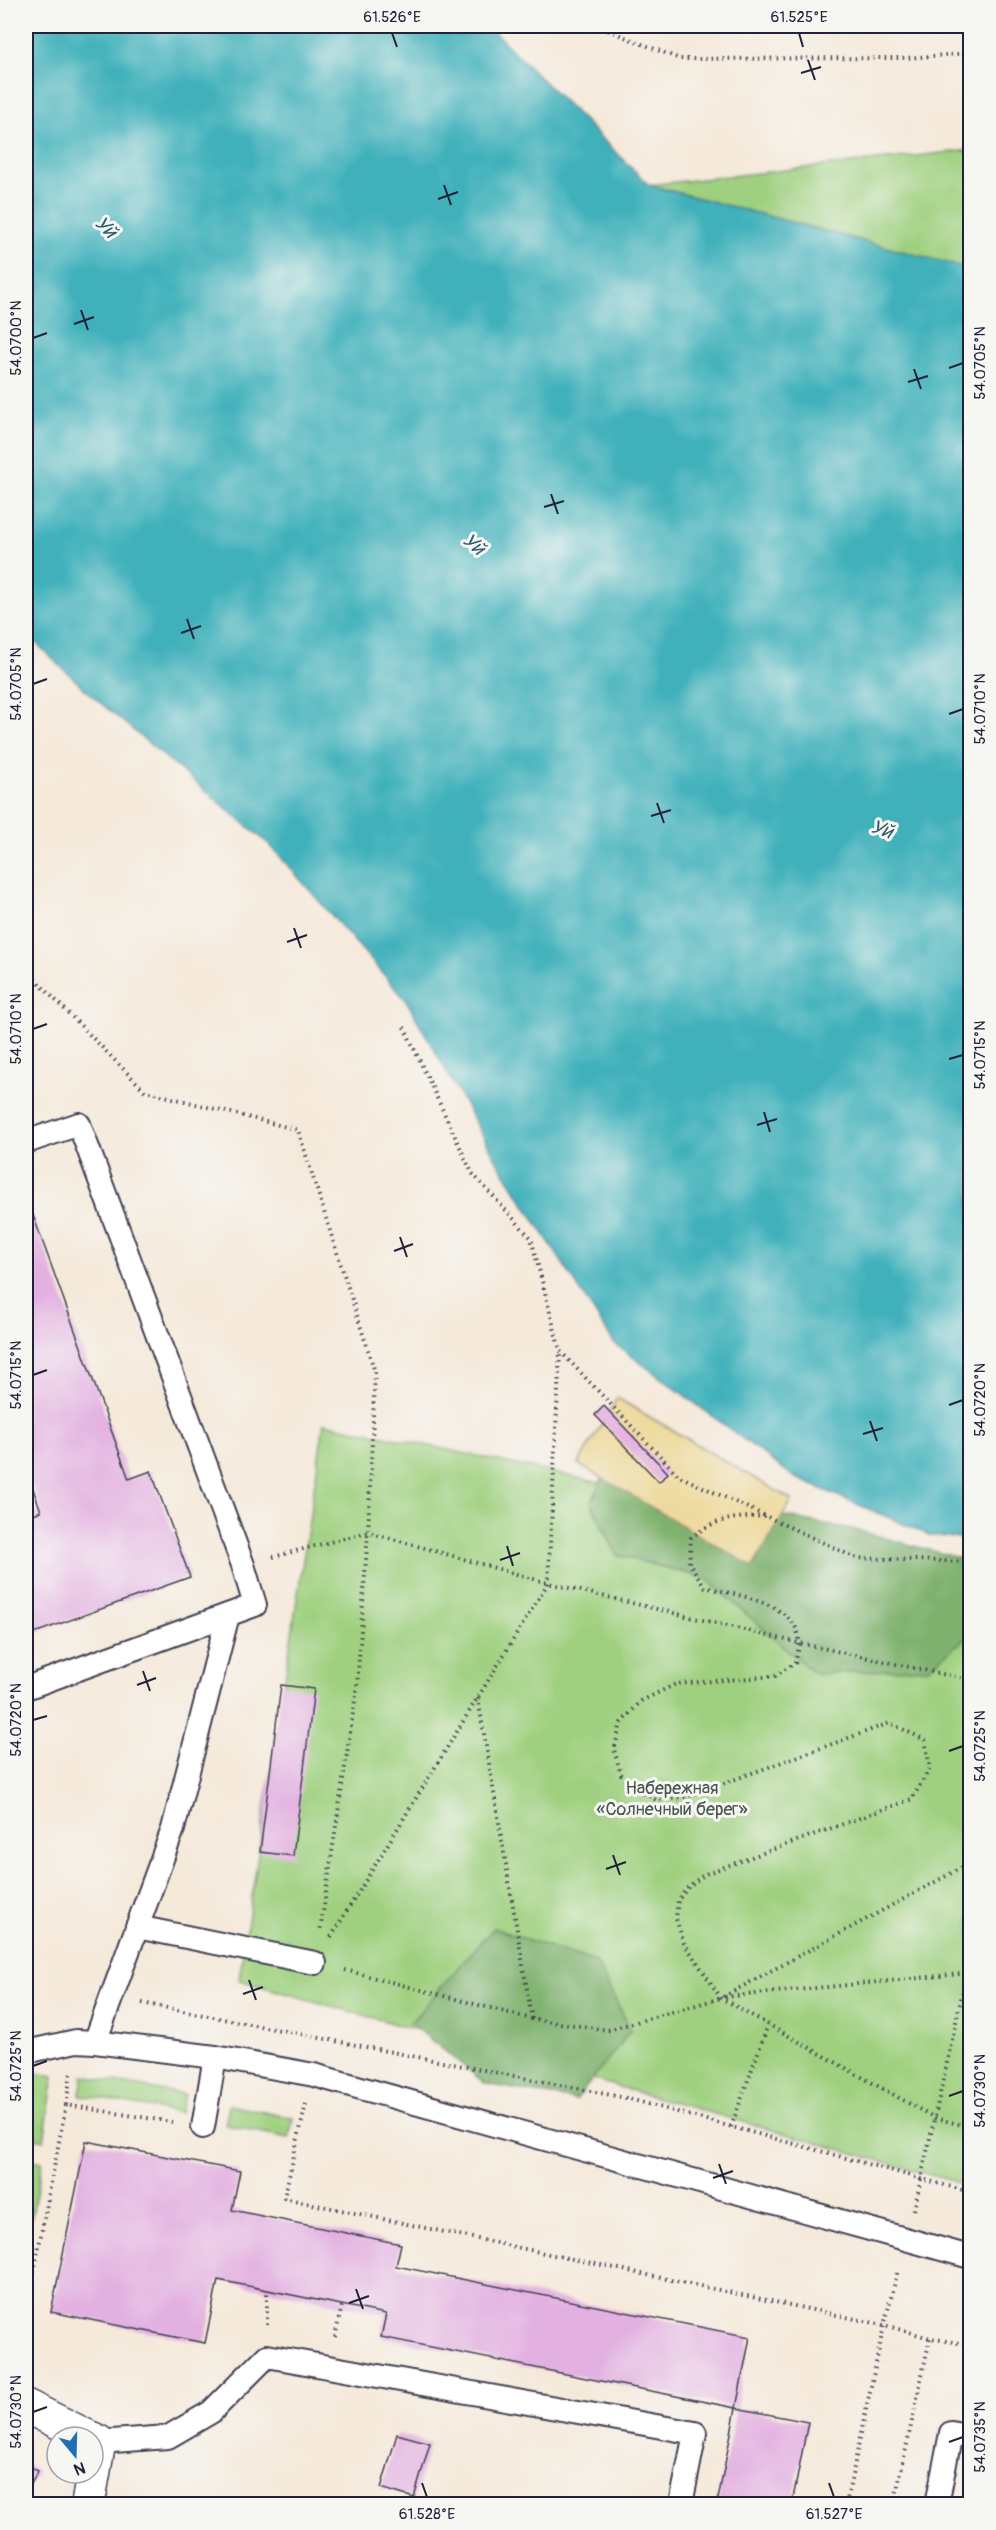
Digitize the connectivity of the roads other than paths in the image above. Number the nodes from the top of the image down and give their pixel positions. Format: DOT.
graph roads {
  1 [pos="26,1142"];
  2 [pos="228,1615"];
  3 [pos="26,1688"];
  4 [pos="137,1927"];
  5 [pos="315,1963"];
  6 [pos="95,2042"];
  7 [pos="26,2052"];
  8 [pos="215,2057"];
  9 [pos="203,2127"];
  10 [pos="970,2257"];
  11 [pos="26,2406"];
  12 [pos="63,2425"];
  13 [pos="970,2437"];
  14 [pos="105,2440"];
  15 [pos="90,2485"];
  16 [pos="88,2505"];
  17 [pos="681,2505"];
  18 [pos="937,2505"];
  1 -- 2 [label="lane"];
  2 -- 3 [label="lane"];
  2 -- 4 [label="lane"];
  4 -- 5 [label="lane"];
  4 -- 6 [label="lane"];
  6 -- 7 [label="lane"];
  6 -- 8 [label="lane"];
  8 -- 9 [label="lane"];
  8 -- 10 [label="lane"];
  11 -- 12 [label="street"];
  13 -- 18 [label="lane"];
  14 -- 17 [label="lane"];
  15 -- 16 [label="street"];
}
